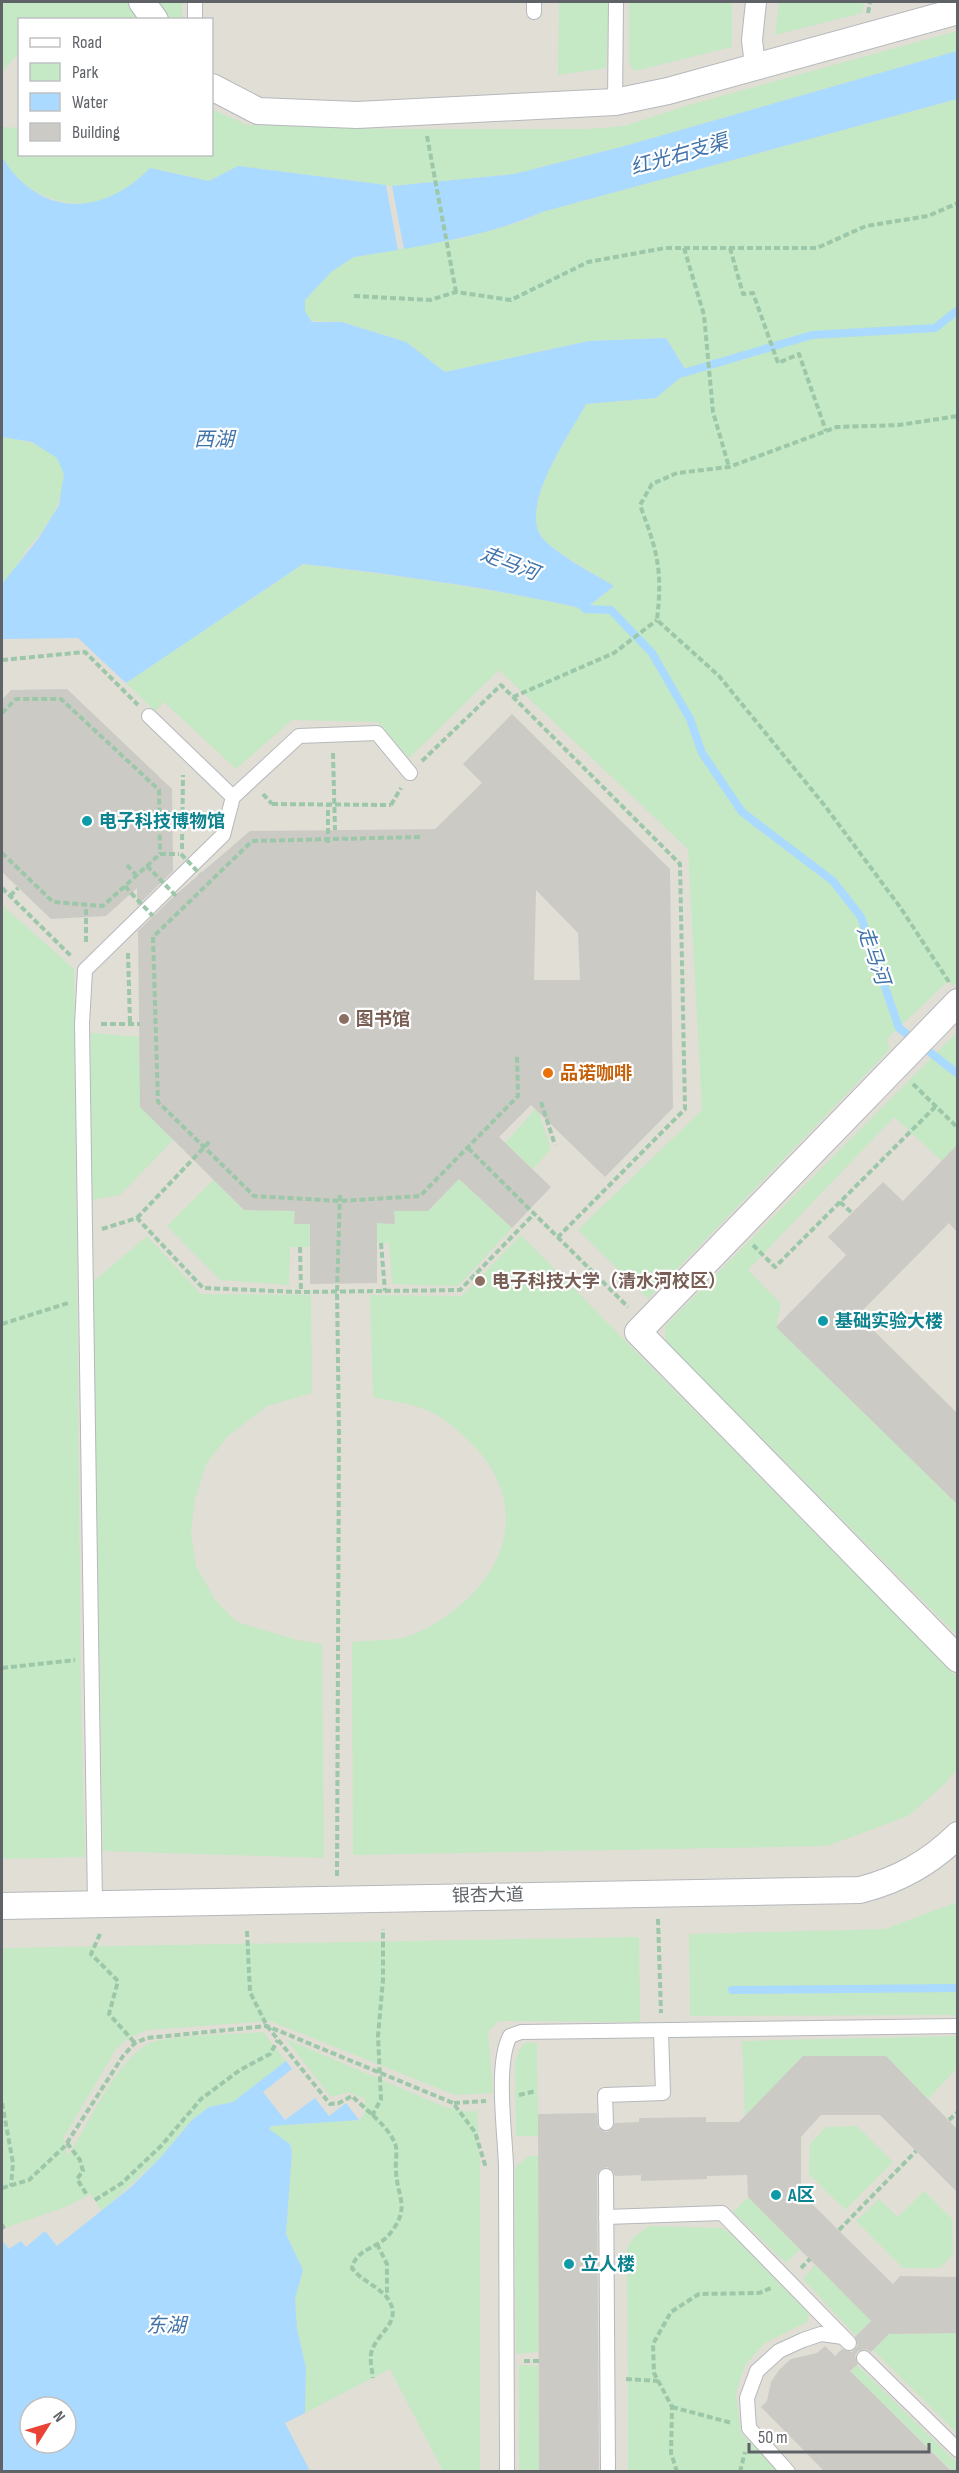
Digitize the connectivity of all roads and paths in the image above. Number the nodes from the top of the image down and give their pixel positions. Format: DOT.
graph roads {
  1 [pos="142,2"];
  2 [pos="195,2"];
  3 [pos="616,2"];
  4 [pos="756,2"];
  5 [pos="957,11"];
  6 [pos="154,18"];
  7 [pos="195,18"];
  8 [pos="755,65"];
  9 [pos="213,88"];
  10 [pos="615,102"];
  11 [pos="432,162"];
  12 [pos="957,203"];
  13 [pos="684,248"];
  14 [pos="730,248"];
  15 [pos="456,292"];
  16 [pos="354,296"];
  17 [pos="957,416"];
  18 [pos="826,431"];
  19 [pos="729,467"];
  20 [pos="657,620"];
  21 [pos="2,660"];
  22 [pos="513,698"];
  23 [pos="2,713"];
  24 [pos="149,716"];
  25 [pos="332,735"];
  26 [pos="410,773"];
  27 [pos="183,794"];
  28 [pos="233,797"];
  29 [pos="272,804"];
  30 [pos="328,805"];
  31 [pos="391,805"];
  32 [pos="335,830"];
  33 [pos="420,837"];
  34 [pos="328,841"];
  35 [pos="182,846"];
  36 [pos="2,853"];
  37 [pos="173,853"];
  38 [pos="160,854"];
  39 [pos="181,854"];
  40 [pos="127,865"];
  41 [pos="147,866"];
  42 [pos="200,874"];
  43 [pos="137,876"];
  44 [pos="125,886"];
  45 [pos="2,888"];
  46 [pos="18,888"];
  47 [pos="10,896"];
  48 [pos="176,896"];
  49 [pos="86,906"];
  50 [pos="153,916"];
  51 [pos="127,928"];
  52 [pos="86,947"];
  53 [pos="85,970"];
  54 [pos="953,1002"];
  55 [pos="82,1024"];
  56 [pos="130,1024"];
  57 [pos="140,1024"];
  58 [pos="517,1054"];
  59 [pos="901,1061"];
  60 [pos="542,1102"];
  61 [pos="935,1107"];
  62 [pos="957,1128"];
  63 [pos="211,1140"];
  64 [pos="555,1146"];
  65 [pos="204,1147"];
  66 [pos="468,1148"];
  67 [pos="340,1193"];
  68 [pos="340,1202"];
  69 [pos="840,1202"];
  70 [pos="852,1213"];
  71 [pos="535,1214"];
  72 [pos="137,1218"];
  73 [pos="737,1229"];
  74 [pos="85,1233"];
  75 [pos="558,1236"];
  76 [pos="381,1243"];
  77 [pos="300,1247"];
  78 [pos="337,1291"];
  79 [pos="385,1291"];
  80 [pos="301,1292"];
  81 [pos="86,1297"];
  82 [pos="2,1324"];
  83 [pos="644,1326"];
  84 [pos="91,1658"];
  85 [pos="957,1659"];
  86 [pos="2,1668"];
  87 [pos="957,1835"];
  88 [pos="658,1893"];
  89 [pos="336,1898"];
  90 [pos="95,1905"];
  91 [pos="2,1906"];
  92 [pos="383,1929"];
  93 [pos="247,1931"];
  94 [pos="100,1934"];
  95 [pos="267,2026"];
  96 [pos="957,2026"];
  97 [pos="661,2032"];
  98 [pos="278,2040"];
  99 [pos="135,2043"];
  100 [pos="382,2073"];
  101 [pos="2,2103"];
  102 [pos="957,2112"];
  103 [pos="372,2116"];
  104 [pos="949,2120"];
  105 [pos="606,2123"];
  106 [pos="67,2143"];
  107 [pos="916,2151"];
  108 [pos="487,2173"];
  109 [pos="606,2176"];
  110 [pos="11,2186"];
  111 [pos="2,2188"];
  112 [pos="87,2195"];
  113 [pos="94,2200"];
  114 [pos="606,2217"];
  115 [pos="839,2230"];
  116 [pos="377,2244"];
  117 [pos="788,2282"];
  118 [pos="387,2297"];
  119 [pos="864,2358"];
  120 [pos="608,2377"];
  121 [pos="373,2378"];
  122 [pos="658,2381"];
  123 [pos="672,2407"];
  124 [pos="749,2428"];
  125 [pos="957,2450"];
  126 [pos="507,2472"];
  127 [pos="608,2472"];
  128 [pos="677,2472"];
  129 [pos="788,2472"];
  1 -- 6 [label="street"];
  2 -- 7 [label="lane"];
  3 -- 10 [label="lane"];
  4 -- 8 [label="street"];
  5 -- 8 [label="street"];
  8 -- 10 [label="street"];
  9 -- 10 [label="street"];
  11 -- 15 [label="path"];
  12 -- 14 [label="path"];
  13 -- 14 [label="path"];
  13 -- 15 [label="path"];
  13 -- 19 [label="path"];
  14 -- 18 [label="path"];
  15 -- 16 [label="path"];
  17 -- 18 [label="path"];
  18 -- 19 [label="path"];
  19 -- 20 [label="path"];
  20 -- 22 [label="path"];
  20 -- 54 [label="path"];
  21 -- 24 [label="path"];
  22 -- 26 [label="path"];
  22 -- 75 [label="path"];
  23 -- 38 [label="path"];
  24 -- 28 [label="lane"];
  25 -- 26 [label="lane"];
  25 -- 28 [label="lane"];
  25 -- 32 [label="path"];
  27 -- 35 [label="path"];
  28 -- 51 [label="lane"];
  29 -- 30 [label="path, bridge"];
  30 -- 31 [label="path, bridge"];
  30 -- 34 [label="path"];
  33 -- 34 [label="path"];
  34 -- 65 [label="path"];
  36 -- 49 [label="path"];
  37 -- 38 [label="path"];
  38 -- 41 [label="path"];
  39 -- 42 [label="path, bridge"];
  40 -- 43 [label="path"];
  41 -- 43 [label="path"];
  41 -- 48 [label="path, bridge"];
  43 -- 44 [label="path"];
  44 -- 49 [label="path"];
  44 -- 50 [label="path, bridge"];
  45 -- 47 [label="path"];
  46 -- 47 [label="path"];
  47 -- 53 [label="path"];
  49 -- 52 [label="path"];
  51 -- 53 [label="lane"];
  51 -- 56 [label="path"];
  53 -- 55 [label="lane"];
  54 -- 59 [label="street"];
  55 -- 56 [label="path"];
  55 -- 74 [label="lane"];
  56 -- 57 [label="path"];
  58 -- 66 [label="path"];
  59 -- 61 [label="path"];
  59 -- 73 [label="street"];
  60 -- 64 [label="path"];
  61 -- 62 [label="path"];
  61 -- 69 [label="path"];
  63 -- 65 [label="path"];
  65 -- 68 [label="path"];
  65 -- 72 [label="path"];
  66 -- 68 [label="path"];
  66 -- 71 [label="path"];
  67 -- 68 [label="path"];
  68 -- 78 [label="path"];
  69 -- 70 [label="path"];
  69 -- 73 [label="path"];
  71 -- 75 [label="path"];
  71 -- 79 [label="path"];
  72 -- 74 [label="path"];
  72 -- 80 [label="path"];
  73 -- 83 [label="street"];
  74 -- 81 [label="lane"];
  75 -- 83 [label="path"];
  76 -- 79 [label="path"];
  77 -- 80 [label="path"];
  78 -- 79 [label="path"];
  78 -- 80 [label="path"];
  78 -- 89 [label="path"];
  81 -- 82 [label="path"];
  81 -- 84 [label="lane"];
  83 -- 85 [label="street"];
  84 -- 86 [label="path"];
  84 -- 90 [label="lane"];
  87 -- 88 [label="street, 银杏大道"];
  88 -- 89 [label="street, 银杏大道"];
  88 -- 97 [label="path"];
  89 -- 90 [label="street, 银杏大道"];
  90 -- 91 [label="street, 银杏大道"];
  92 -- 100 [label="path"];
  93 -- 95 [label="path"];
  94 -- 99 [label="path"];
  95 -- 98 [label="path"];
  95 -- 99 [label="path"];
  95 -- 100 [label="path"];
  96 -- 97 [label="lane"];
  97 -- 105 [label="lane"];
  97 -- 126 [label="lane"];
  98 -- 103 [label="path"];
  98 -- 113 [label="path"];
  99 -- 106 [label="path"];
  100 -- 103 [label="path"];
  100 -- 108 [label="path"];
  101 -- 110 [label="path"];
  102 -- 104 [label="path"];
  103 -- 116 [label="path"];
  106 -- 110 [label="path"];
  106 -- 112 [label="path"];
  107 -- 115 [label="path"];
  109 -- 114 [label="lane"];
  110 -- 111 [label="path"];
  114 -- 117 [label="lane"];
  114 -- 120 [label="lane"];
  116 -- 118 [label="path"];
  116 -- 118 [label="path"];
  117 -- 122 [label="path"];
  117 -- 124 [label="lane"];
  118 -- 121 [label="path"];
  119 -- 125 [label="lane"];
  120 -- 122 [label="path"];
  120 -- 127 [label="lane"];
  122 -- 123 [label="path"];
  123 -- 124 [label="path"];
  123 -- 128 [label="path"];
  124 -- 129 [label="lane"];
}
